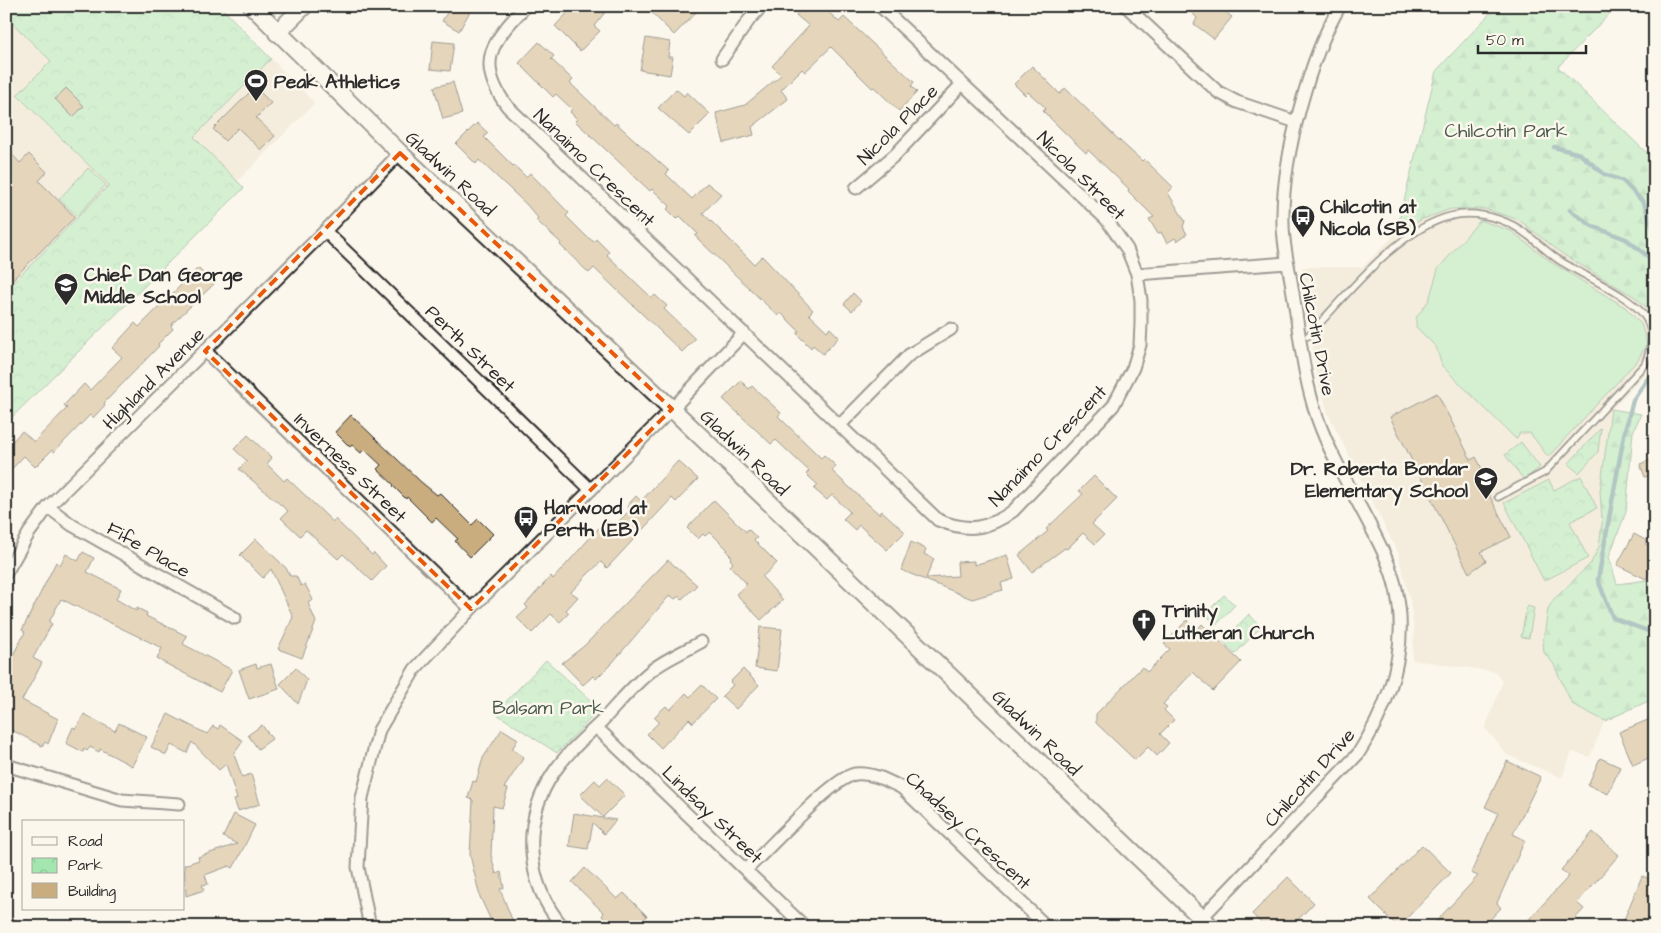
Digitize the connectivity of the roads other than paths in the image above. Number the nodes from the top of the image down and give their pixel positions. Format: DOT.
graph roads {
  1 [pos="252,6"];
  2 [pos="304,6"];
  3 [pos="526,6"];
  4 [pos="762,6"];
  5 [pos="880,6"];
  6 [pos="1126,6"];
  7 [pos="1340,6"];
  8 [pos="277,33"];
  9 [pos="722,59"];
  10 [pos="962,84"];
  11 [pos="1296,122"];
  12 [pos="400,153"];
  13 [pos="856,188"];
  14 [pos="326,231"];
  15 [pos="1287,263"];
  16 [pos="1137,274"];
  17 [pos="951,329"];
  18 [pos="744,333"];
  19 [pos="1308,336"];
  20 [pos="206,351"];
  21 [pos="672,409"];
  22 [pos="840,426"];
  23 [pos="592,490"];
  24 [pos="1498,497"];
  25 [pos="48,507"];
  26 [pos="6,573"];
  27 [pos="471,608"];
  28 [pos="235,618"];
  29 [pos="701,642"];
  30 [pos="596,727"];
  31 [pos="6,765"];
  32 [pos="179,804"];
  33 [pos="746,870"];
  34 [pos="1202,924"];
  35 [pos="370,927"];
  36 [pos="563,927"];
  37 [pos="805,927"];
  38 [pos="1047,927"];
  1 -- 8 [label="main road, Gladwin Road"];
  2 -- 8 [label="main road"];
  3 -- 18 [label="street, Nanaimo Crescent"];
  4 -- 9 [label="street"];
  5 -- 10 [label="street, Nicola Street"];
  6 -- 11 [label="street"];
  7 -- 11 [label="street, Chilcotin Drive"];
  8 -- 12 [label="main road, Gladwin Road"];
  10 -- 13 [label="street, Nicola Place"];
  10 -- 16 [label="street, Nicola Street"];
  11 -- 15 [label="street, Chilcotin Drive"];
  12 -- 14 [label="street, Highland Avenue"];
  12 -- 21 [label="main road, Gladwin Road"];
  14 -- 20 [label="street, Highland Avenue"];
  14 -- 23 [label="street, Perth Street"];
  15 -- 16 [label="street"];
  15 -- 34 [label="street, Chilcotin Drive"];
  16 -- 22 [label="street, Nanaimo Crescent"];
  17 -- 22 [label="street"];
  18 -- 21 [label="street"];
  18 -- 22 [label="street, Nanaimo Crescent"];
  19 -- 24 [label="lane"];
  20 -- 25 [label="street, Highland Avenue"];
  20 -- 27 [label="street, Inverness Street"];
  21 -- 23 [label="street"];
  21 -- 34 [label="main road, Gladwin Road"];
  23 -- 27 [label="street"];
  25 -- 26 [label="street, Highland Avenue"];
  25 -- 28 [label="street, Fife Place"];
  27 -- 35 [label="street"];
  29 -- 30 [label="street"];
  30 -- 33 [label="street, Lindsay Street"];
  30 -- 36 [label="street"];
  31 -- 32 [label="street"];
  33 -- 37 [label="street, Lindsay Street"];
  33 -- 38 [label="street, Chadsey Crescent"];
}
